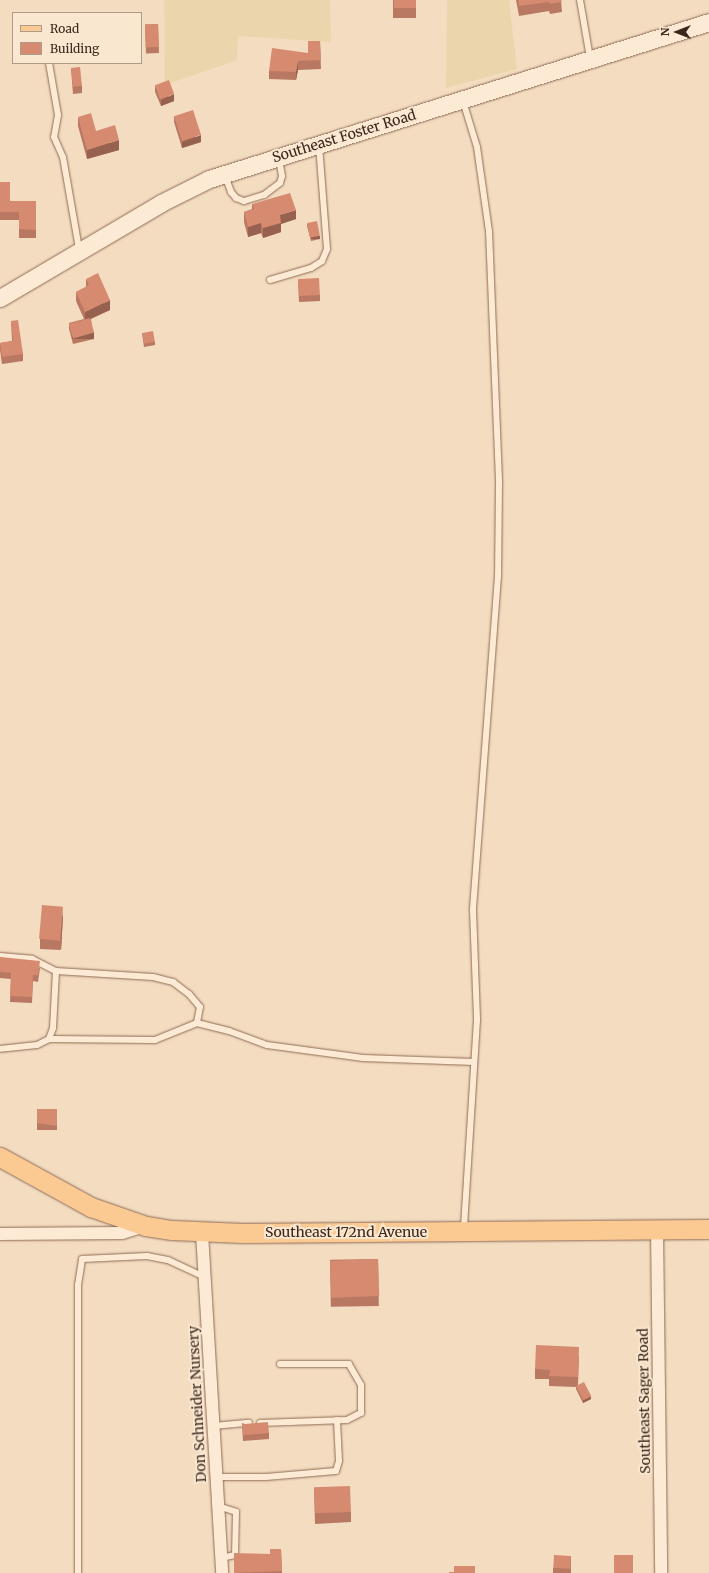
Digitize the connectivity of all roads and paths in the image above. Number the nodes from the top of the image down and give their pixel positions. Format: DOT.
graph roads {
  1 [pos="580,0"];
  2 [pos="709,22"];
  3 [pos="591,60"];
  4 [pos="49,64"];
  5 [pos="462,100"];
  6 [pos="319,143"];
  7 [pos="279,156"];
  8 [pos="224,174"];
  9 [pos="79,252"];
  10 [pos="270,280"];
  11 [pos="0,298"];
  12 [pos="0,956"];
  13 [pos="56,972"];
  14 [pos="197,1023"];
  15 [pos="49,1038"];
  16 [pos="0,1049"];
  17 [pos="474,1062"];
  18 [pos="0,1157"];
  19 [pos="146,1226"];
  20 [pos="657,1229"];
  21 [pos="709,1229"];
  22 [pos="464,1231"];
  23 [pos="202,1233"];
  24 [pos="0,1234"];
  25 [pos="204,1277"];
  26 [pos="280,1364"];
  27 [pos="337,1420"];
  28 [pos="213,1426"];
  29 [pos="216,1477"];
  30 [pos="218,1506"];
  31 [pos="221,1558"];
  32 [pos="78,1573"];
  33 [pos="222,1573"];
  34 [pos="661,1573"];
  1 -- 3 [label="lane"];
  2 -- 3 [label="main road, Southeast Foster Road"];
  3 -- 5 [label="main road, Southeast Foster Road"];
  4 -- 9 [label="lane"];
  5 -- 6 [label="main road, Southeast Foster Road"];
  5 -- 17 [label="lane"];
  6 -- 7 [label="main road, Southeast Foster Road"];
  6 -- 10 [label="lane"];
  7 -- 8 [label="main road, Southeast Foster Road"];
  7 -- 8 [label="lane"];
  8 -- 9 [label="main road, Southeast Foster Road"];
  9 -- 11 [label="main road, Southeast Foster Road"];
  12 -- 13 [label="lane"];
  13 -- 14 [label="lane"];
  13 -- 15 [label="lane"];
  14 -- 15 [label="lane"];
  14 -- 17 [label="lane"];
  15 -- 16 [label="lane"];
  17 -- 22 [label="lane"];
  18 -- 19 [label="main road, Southeast 172nd Avenue"];
  19 -- 23 [label="main road, Southeast 172nd Avenue"];
  19 -- 24 [label="street"];
  20 -- 21 [label="main road, Southeast 172nd Avenue"];
  20 -- 22 [label="main road, Southeast 172nd Avenue"];
  20 -- 34 [label="street, Southeast Sager Road"];
  22 -- 23 [label="main road, Southeast 172nd Avenue"];
  23 -- 25 [label="street, Don Schneider Nursery"];
  25 -- 28 [label="street, Don Schneider Nursery"];
  25 -- 32 [label="lane"];
  26 -- 27 [label="lane"];
  27 -- 28 [label="lane"];
  27 -- 29 [label="lane"];
  28 -- 29 [label="street, Don Schneider Nursery"];
  29 -- 30 [label="street, Don Schneider Nursery"];
  30 -- 31 [label="street, Don Schneider Nursery"];
  30 -- 31 [label="lane"];
  31 -- 33 [label="street, Don Schneider Nursery"];
}
